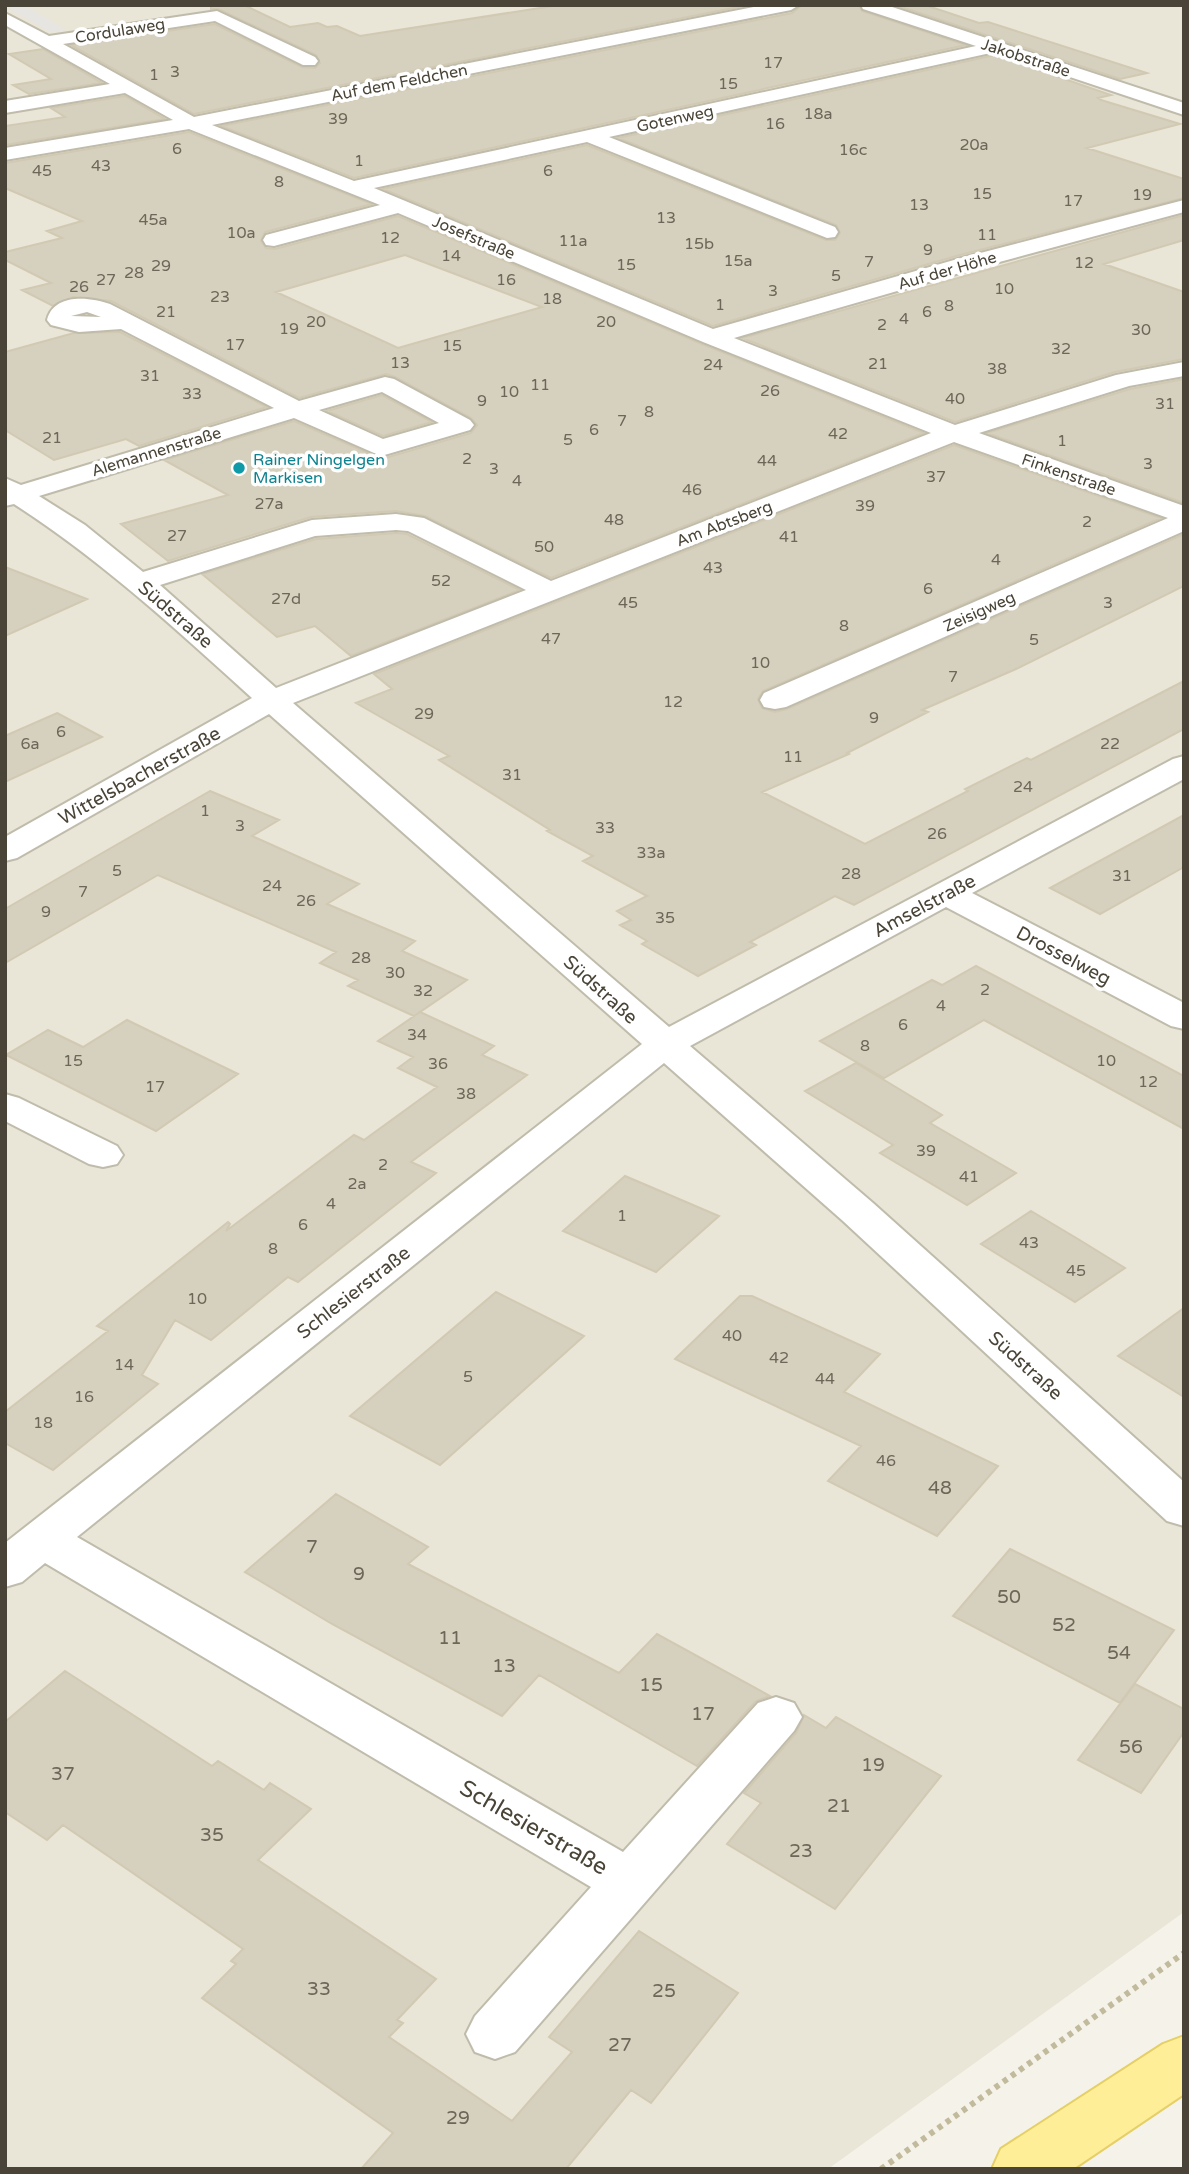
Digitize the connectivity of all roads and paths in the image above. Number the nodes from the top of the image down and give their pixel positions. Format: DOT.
graph roads {
  1 [pos="869,5"];
  2 [pos="776,6"];
  3 [pos="5,18"];
  4 [pos="47,41"];
  5 [pos="996,47"];
  6 [pos="309,61"];
  7 [pos="128,87"];
  8 [pos="5,107"];
  9 [pos="1184,108"];
  10 [pos="191,123"];
  11 [pos="590,136"];
  12 [pos="5,154"];
  13 [pos="354,187"];
  14 [pos="400,206"];
  15 [pos="1184,206"];
  16 [pos="827,232"];
  17 [pos="274,240"];
  18 [pos="125,322"];
  19 [pos="711,337"];
  20 [pos="1184,369"];
  21 [pos="296,409"];
  22 [pos="954,433"];
  23 [pos="9,492"];
  24 [pos="1184,514"];
  25 [pos="1184,521"];
  26 [pos="141,582"];
  27 [pos="550,591"];
  28 [pos="272,700"];
  29 [pos="775,700"];
  30 [pos="1184,766"];
  31 [pos="5,850"];
  32 [pos="945,893"];
  33 [pos="1184,1017"];
  34 [pos="664,1045"];
  35 [pos="5,1106"];
  36 [pos="103,1154"];
  37 [pos="1184,1509"];
  38 [pos="24,1554"];
  39 [pos="776,1717"];
  40 [pos="628,1882"];
  41 [pos="1184,1953"];
  42 [pos="495,2035"];
  43 [pos="1180,2066"];
  44 [pos="881,2169"];
  45 [pos="1022,2169"];
  1 -- 5 [label="street, Jakobstraße"];
  2 -- 10 [label="street, Auf dem Feldchen"];
  3 -- 4 [label="street, Josefstraße"];
  4 -- 6 [label="street, Cordulaweg"];
  4 -- 7 [label="street, Josefstraße"];
  5 -- 9 [label="street, Jakobstraße"];
  5 -- 11 [label="street, Gotenweg"];
  7 -- 8 [label="street"];
  7 -- 10 [label="street, Josefstraße"];
  10 -- 12 [label="street, Auf dem Feldchen"];
  10 -- 13 [label="street, Josefstraße"];
  11 -- 13 [label="street, Gotenweg"];
  11 -- 16 [label="street"];
  13 -- 14 [label="street, Josefstraße"];
  14 -- 17 [label="street"];
  14 -- 19 [label="street, Josefstraße"];
  15 -- 19 [label="street, Auf der Höhe"];
  18 -- 21 [label="street, Alemannenstraße"];
  19 -- 22 [label="street, Josefstraße"];
  20 -- 22 [label="street, Am Abtsberg"];
  21 -- 21 [label="street, Alemannenstraße"];
  21 -- 23 [label="street, Alemannenstraße"];
  22 -- 24 [label="street, Finkenstraße"];
  22 -- 27 [label="street, Am Abtsberg"];
  23 -- 26 [label="street, Südstraße"];
  25 -- 29 [label="street, Zeisigweg"];
  26 -- 27 [label="street"];
  26 -- 28 [label="street, Südstraße"];
  27 -- 28 [label="street, Am Abtsberg"];
  28 -- 31 [label="street, Wittelsbacherstraße"];
  28 -- 34 [label="street, Südstraße"];
  30 -- 32 [label="street, Amselstraße"];
  32 -- 33 [label="street, Drosselweg"];
  32 -- 34 [label="street, Amselstraße"];
  34 -- 37 [label="street, Südstraße"];
  34 -- 38 [label="street, Schlesierstraße"];
  35 -- 36 [label="street"];
  38 -- 40 [label="street, Schlesierstraße"];
  39 -- 40 [label="street, Schlesierstraße"];
  40 -- 42 [label="street, Schlesierstraße"];
  41 -- 44 [label="path"];
  43 -- 45 [label="main road"];
}
